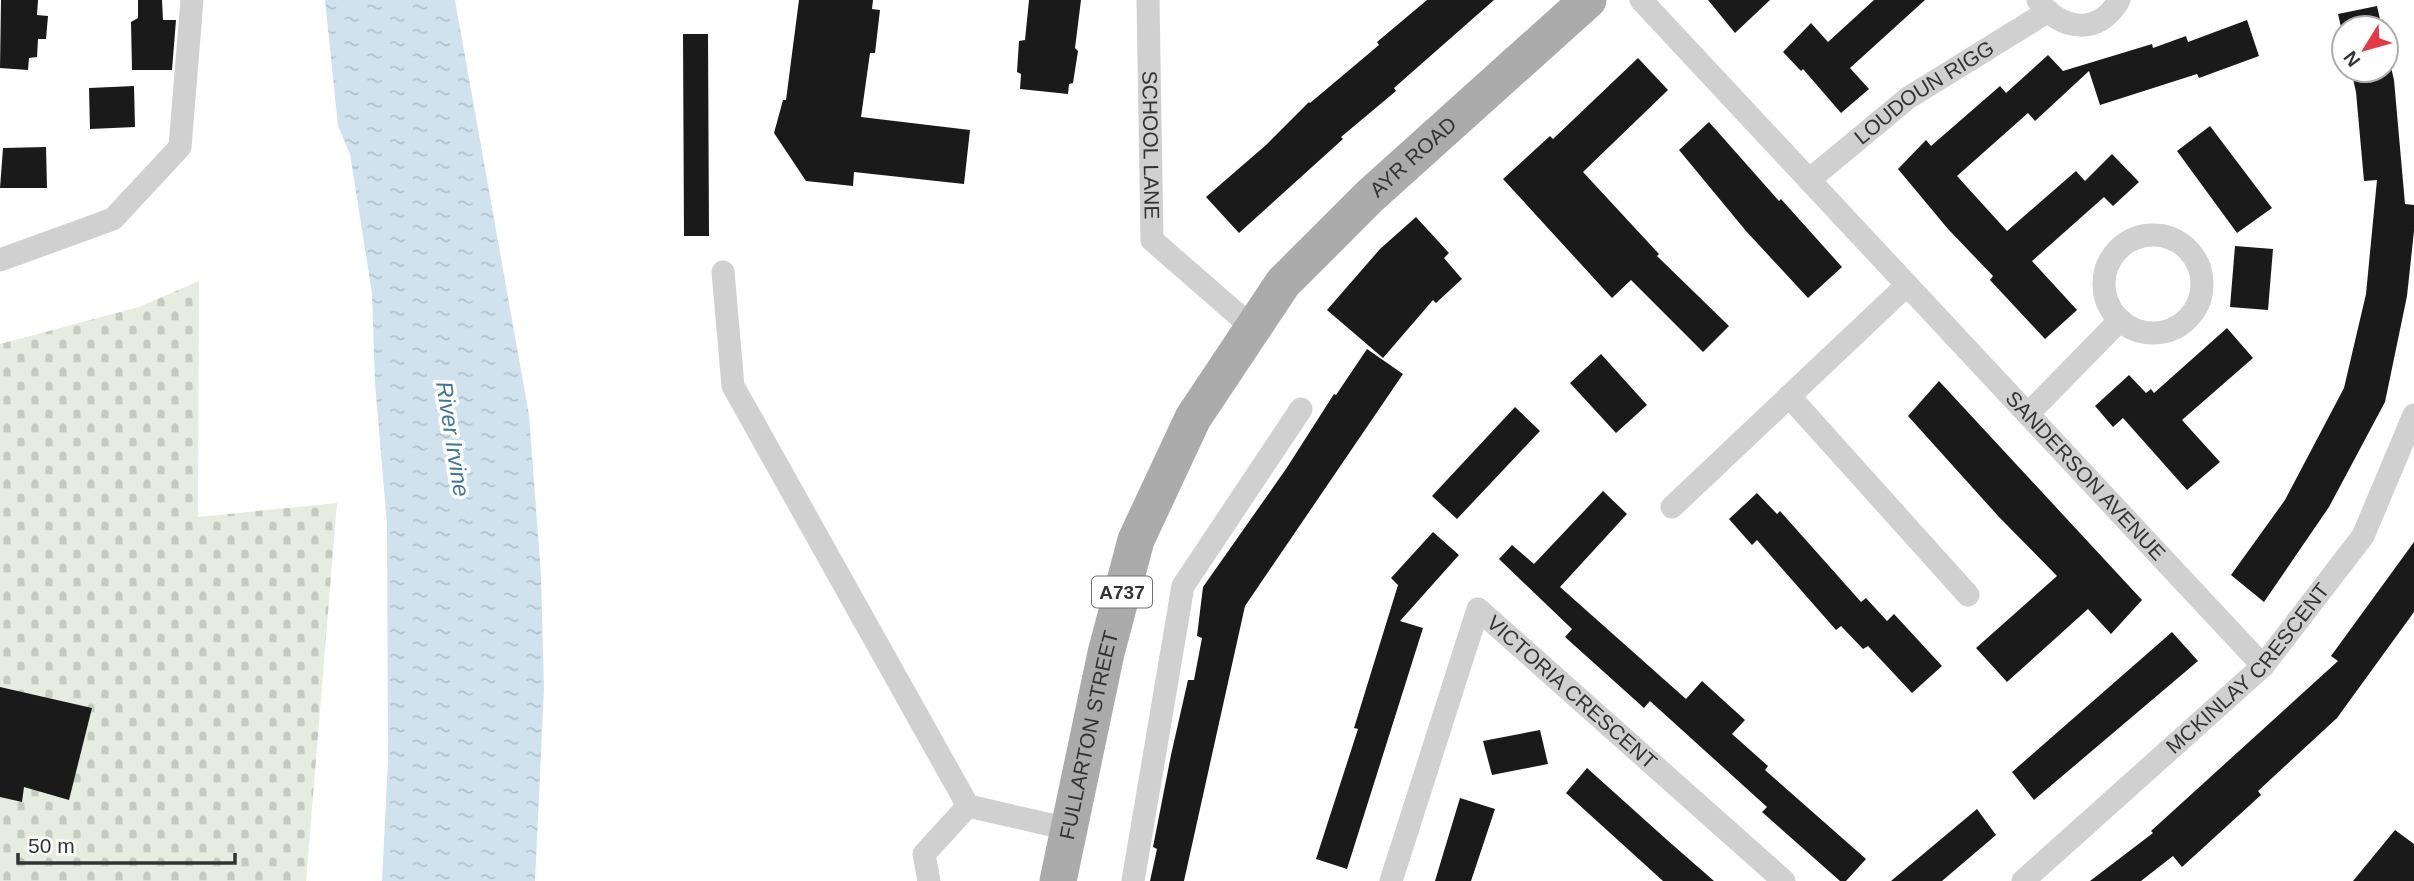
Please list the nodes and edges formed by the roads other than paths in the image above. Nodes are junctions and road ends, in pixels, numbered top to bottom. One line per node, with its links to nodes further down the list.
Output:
1 (192, 0): 8 (street)
2 (1148, 0): 12 (street, SCHOOL LANE)
3 (1588, 0): 12 (main road, AYR ROAD / A737)
4 (2119, 0): 6 (street)
5 (1655, 5): 7 (street, SANDERSON AVENUE)
6 (2043, 6): 7 (street, LOUDOUN RIGG)
7 (1809, 180): 10 (street, SANDERSON AVENUE)
8 (0, 260)
9 (723, 272): 20 (street)
10 (1907, 285): 13 (street); 15 (street, SANDERSON AVENUE)
11 (2120, 320): 11 (street); 15 (street)
12 (1253, 328): 21 (main road, FULLARTON STREET / A737)
13 (1789, 396): 17 (street); 18 (street)
14 (1301, 409): 24 (street)
15 (2028, 414): 19 (street, SANDERSON AVENUE)
16 (2414, 415): 19 (street, MCKINLAY CRESCENT)
17 (1672, 507)
18 (1968, 595)
19 (2263, 666): 27 (street, MCKINLAY CRESCENT)
20 (968, 806): 21 (street); 22 (street)
21 (1069, 828): 23 (main road, FULLARTON STREET / A737)
22 (929, 881)
23 (1058, 881)
24 (1133, 881)
25 (1391, 881): 26 (street, VICTORIA CRESCENT)
26 (1784, 881)
27 (2023, 881)

